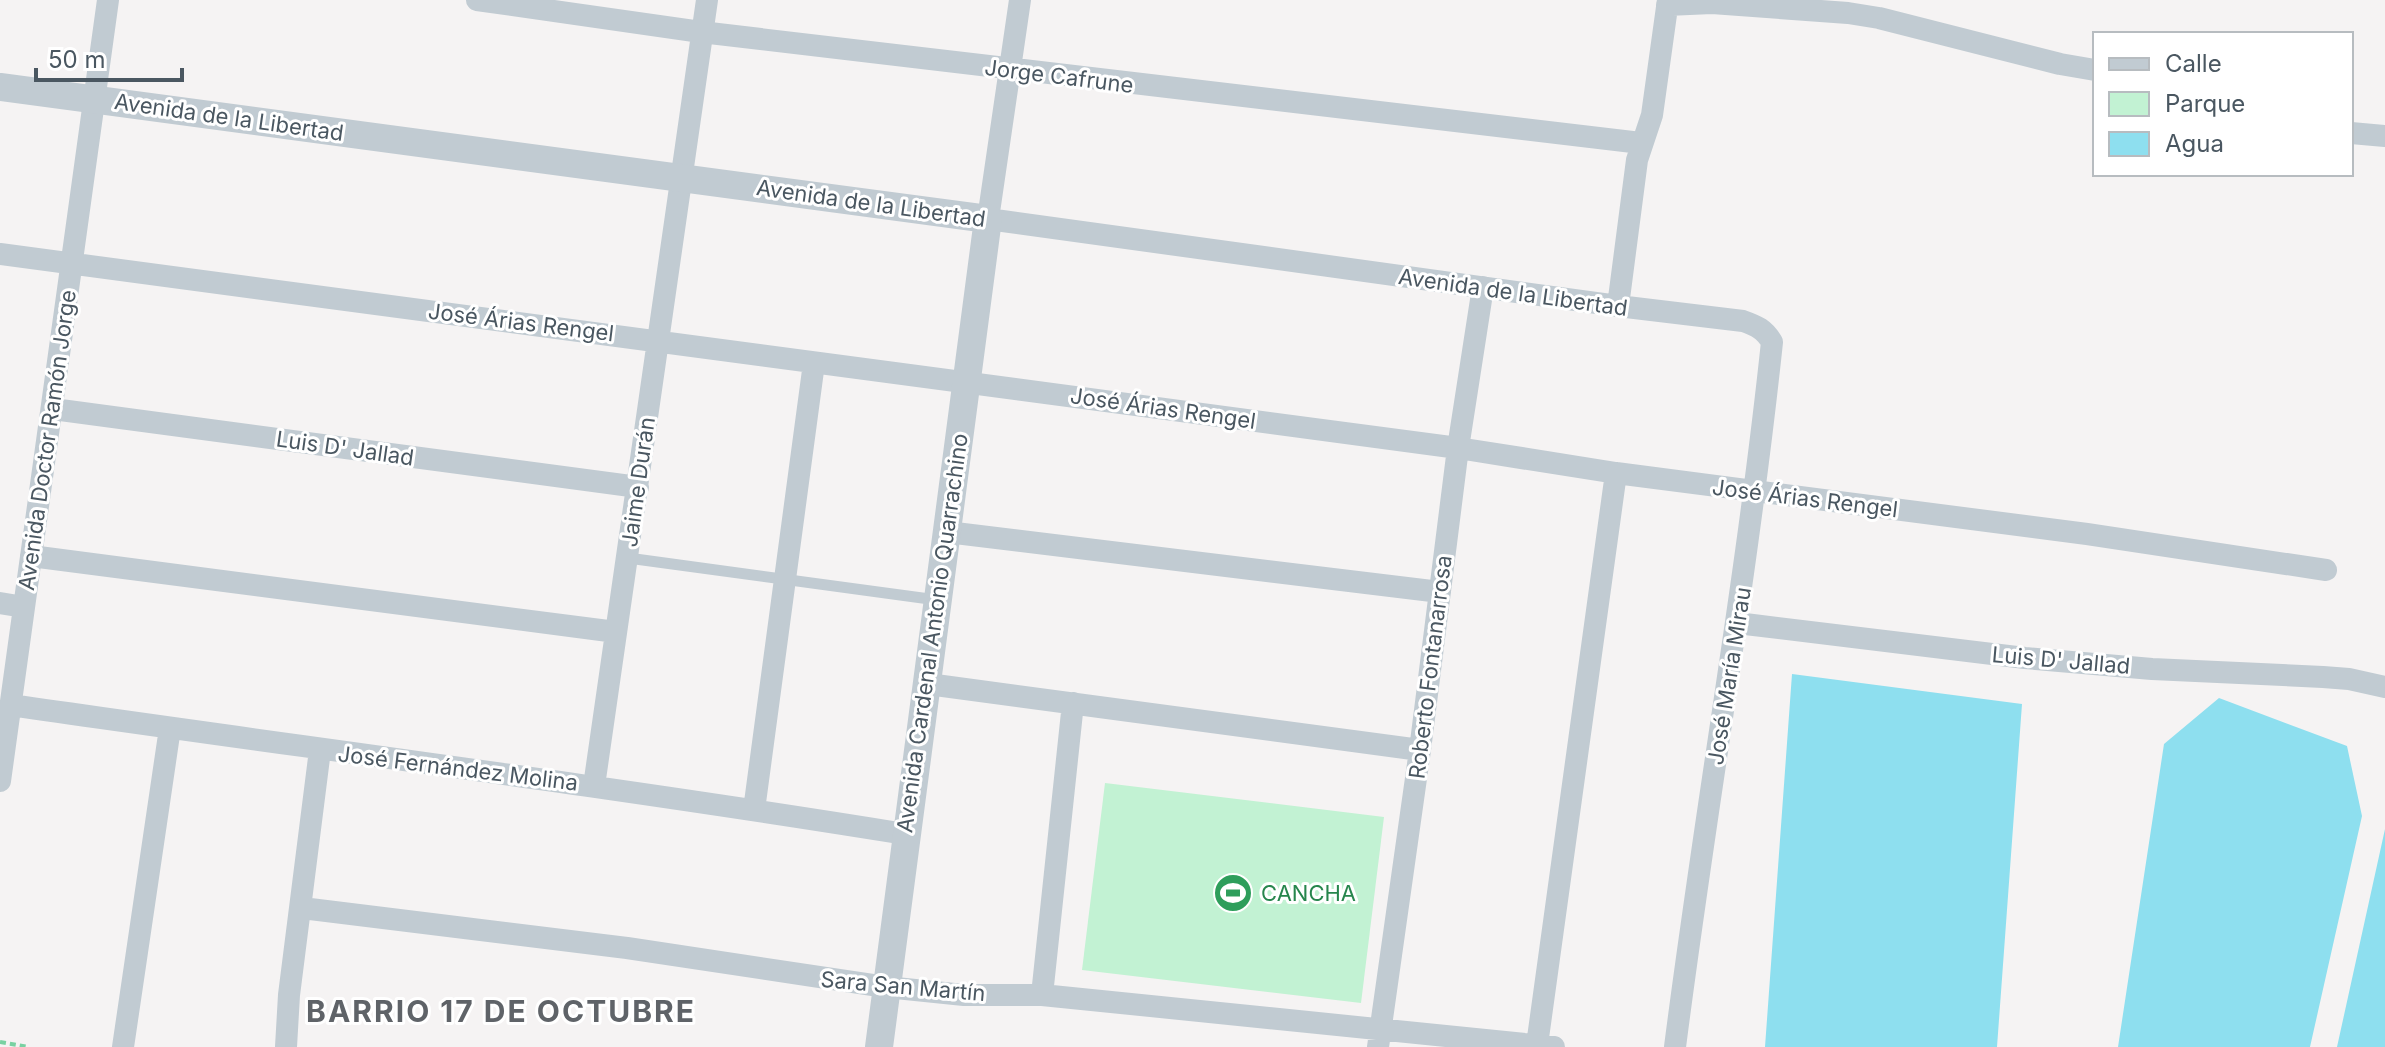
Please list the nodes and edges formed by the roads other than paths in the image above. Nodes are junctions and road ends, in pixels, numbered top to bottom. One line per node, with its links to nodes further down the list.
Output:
1 (108, 0): 10 (street, Avenida Doctor Ramón Jorge)
2 (477, 0): 6 (street, Jorge Cafrune)
3 (707, 0): 6 (street, Jaime Durán)
4 (1020, 0): 7 (street)
5 (1667, 2): 8 (street); 13 (street)
6 (701, 32): 7 (street, Jorge Cafrune); 14 (street, Jaime Durán)
7 (1009, 70): 13 (street, Jorge Cafrune); 15 (street)
8 (2093, 70)
9 (0, 87): 10 (street, Avenida de la Libertad)
10 (94, 99): 14 (street, Avenida de la Libertad); 17 (street, Avenida Doctor Ramón Jorge)
11 (2353, 133): 12 (street)
12 (2385, 136)
13 (1641, 143): 19 (street)
14 (681, 177): 15 (street, Avenida de la Libertad); 21 (street, Jaime Durán)
15 (988, 219): 18 (street, Avenida de la Libertad); 23 (street, Avenida Cardenal Antonio Quarrachino)
16 (0, 254): 17 (street, José Árias Rengel)
17 (72, 263): 21 (street, José Árias Rengel); 24 (street, Avenida Doctor Ramón Jorge)
18 (1483, 287): 19 (street, Avenida de la Libertad); 25 (street, Roberto Fontanarrosa)
19 (1618, 306): 20 (street, Avenida de la Libertad)
20 (1743, 321): 28 (street, José María Mirau)
21 (657, 339): 22 (street, José Árias Rengel); 27 (street, Jaime Durán)
22 (814, 363): 23 (street, José Árias Rengel); 33 (street)
23 (965, 382): 25 (street, José Árias Rengel); 29 (street, Avenida Cardenal Antonio Quarrachino)
24 (53, 409): 27 (street, Luis D' Jallad); 30 (street, Avenida Doctor Ramón Jorge)
25 (1458, 448): 26 (street, José Árias Rengel); 34 (street, Roberto Fontanarrosa)
26 (1616, 473): 28 (street, José Árias Rengel); 55 (street)
27 (638, 487): 31 (street, Jaime Durán)
28 (1756, 492): 32 (street, José Árias Rengel); 38 (street, José María Mirau)
29 (947, 532): 34 (street); 35 (street, Avenida Cardenal Antonio Quarrachino)
30 (31, 556): 37 (street, Avenida Doctor Ramón Jorge); 39 (street)
31 (628, 558): 33 (lane); 39 (street, Jaime Durán)
32 (2326, 570)
33 (787, 579): 35 (lane); 49 (street)
34 (1440, 592): 46 (street, Roberto Fontanarrosa)
35 (939, 600): 40 (street, Avenida Cardenal Antonio Quarrachino)
36 (0, 603): 37 (street)
37 (24, 607): 43 (street, Avenida Doctor Ramón Jorge)
38 (1737, 623): 41 (street, Luis D' Jallad); 59 (street, José María Mirau)
39 (616, 632): 48 (street, Jaime Durán)
40 (928, 684): 42 (street); 50 (street, Avenida Cardenal Antonio Quarrachino)
41 (2385, 687)
42 (1073, 703): 46 (street); 53 (street)
43 (10, 705): 44 (street, José Fernández Molina); 47 (street, Avenida Doctor Ramón Jorge)
44 (170, 728): 45 (street, José Fernández Molina); 56 (street)
45 (320, 750): 48 (street, José Fernández Molina); 51 (street)
46 (1420, 750): 54 (street, Roberto Fontanarrosa)
47 (0, 781)
48 (594, 786): 49 (street, José Fernández Molina)
49 (754, 810): 50 (street, José Fernández Molina)
50 (905, 834): 52 (street, Avenida Cardenal Antonio Quarrachino)
51 (302, 908): 52 (street, Sara San Martín); 57 (street)
52 (886, 987): 53 (street, Sara San Martín); 58 (street, Avenida Cardenal Antonio Quarrachino)
53 (1042, 995): 54 (street, Sara San Martín)
54 (1380, 1038): 55 (street, Sara San Martín)
55 (1545, 1046)
56 (123, 1047)
57 (286, 1047)
58 (879, 1047)
59 (1675, 1047)

